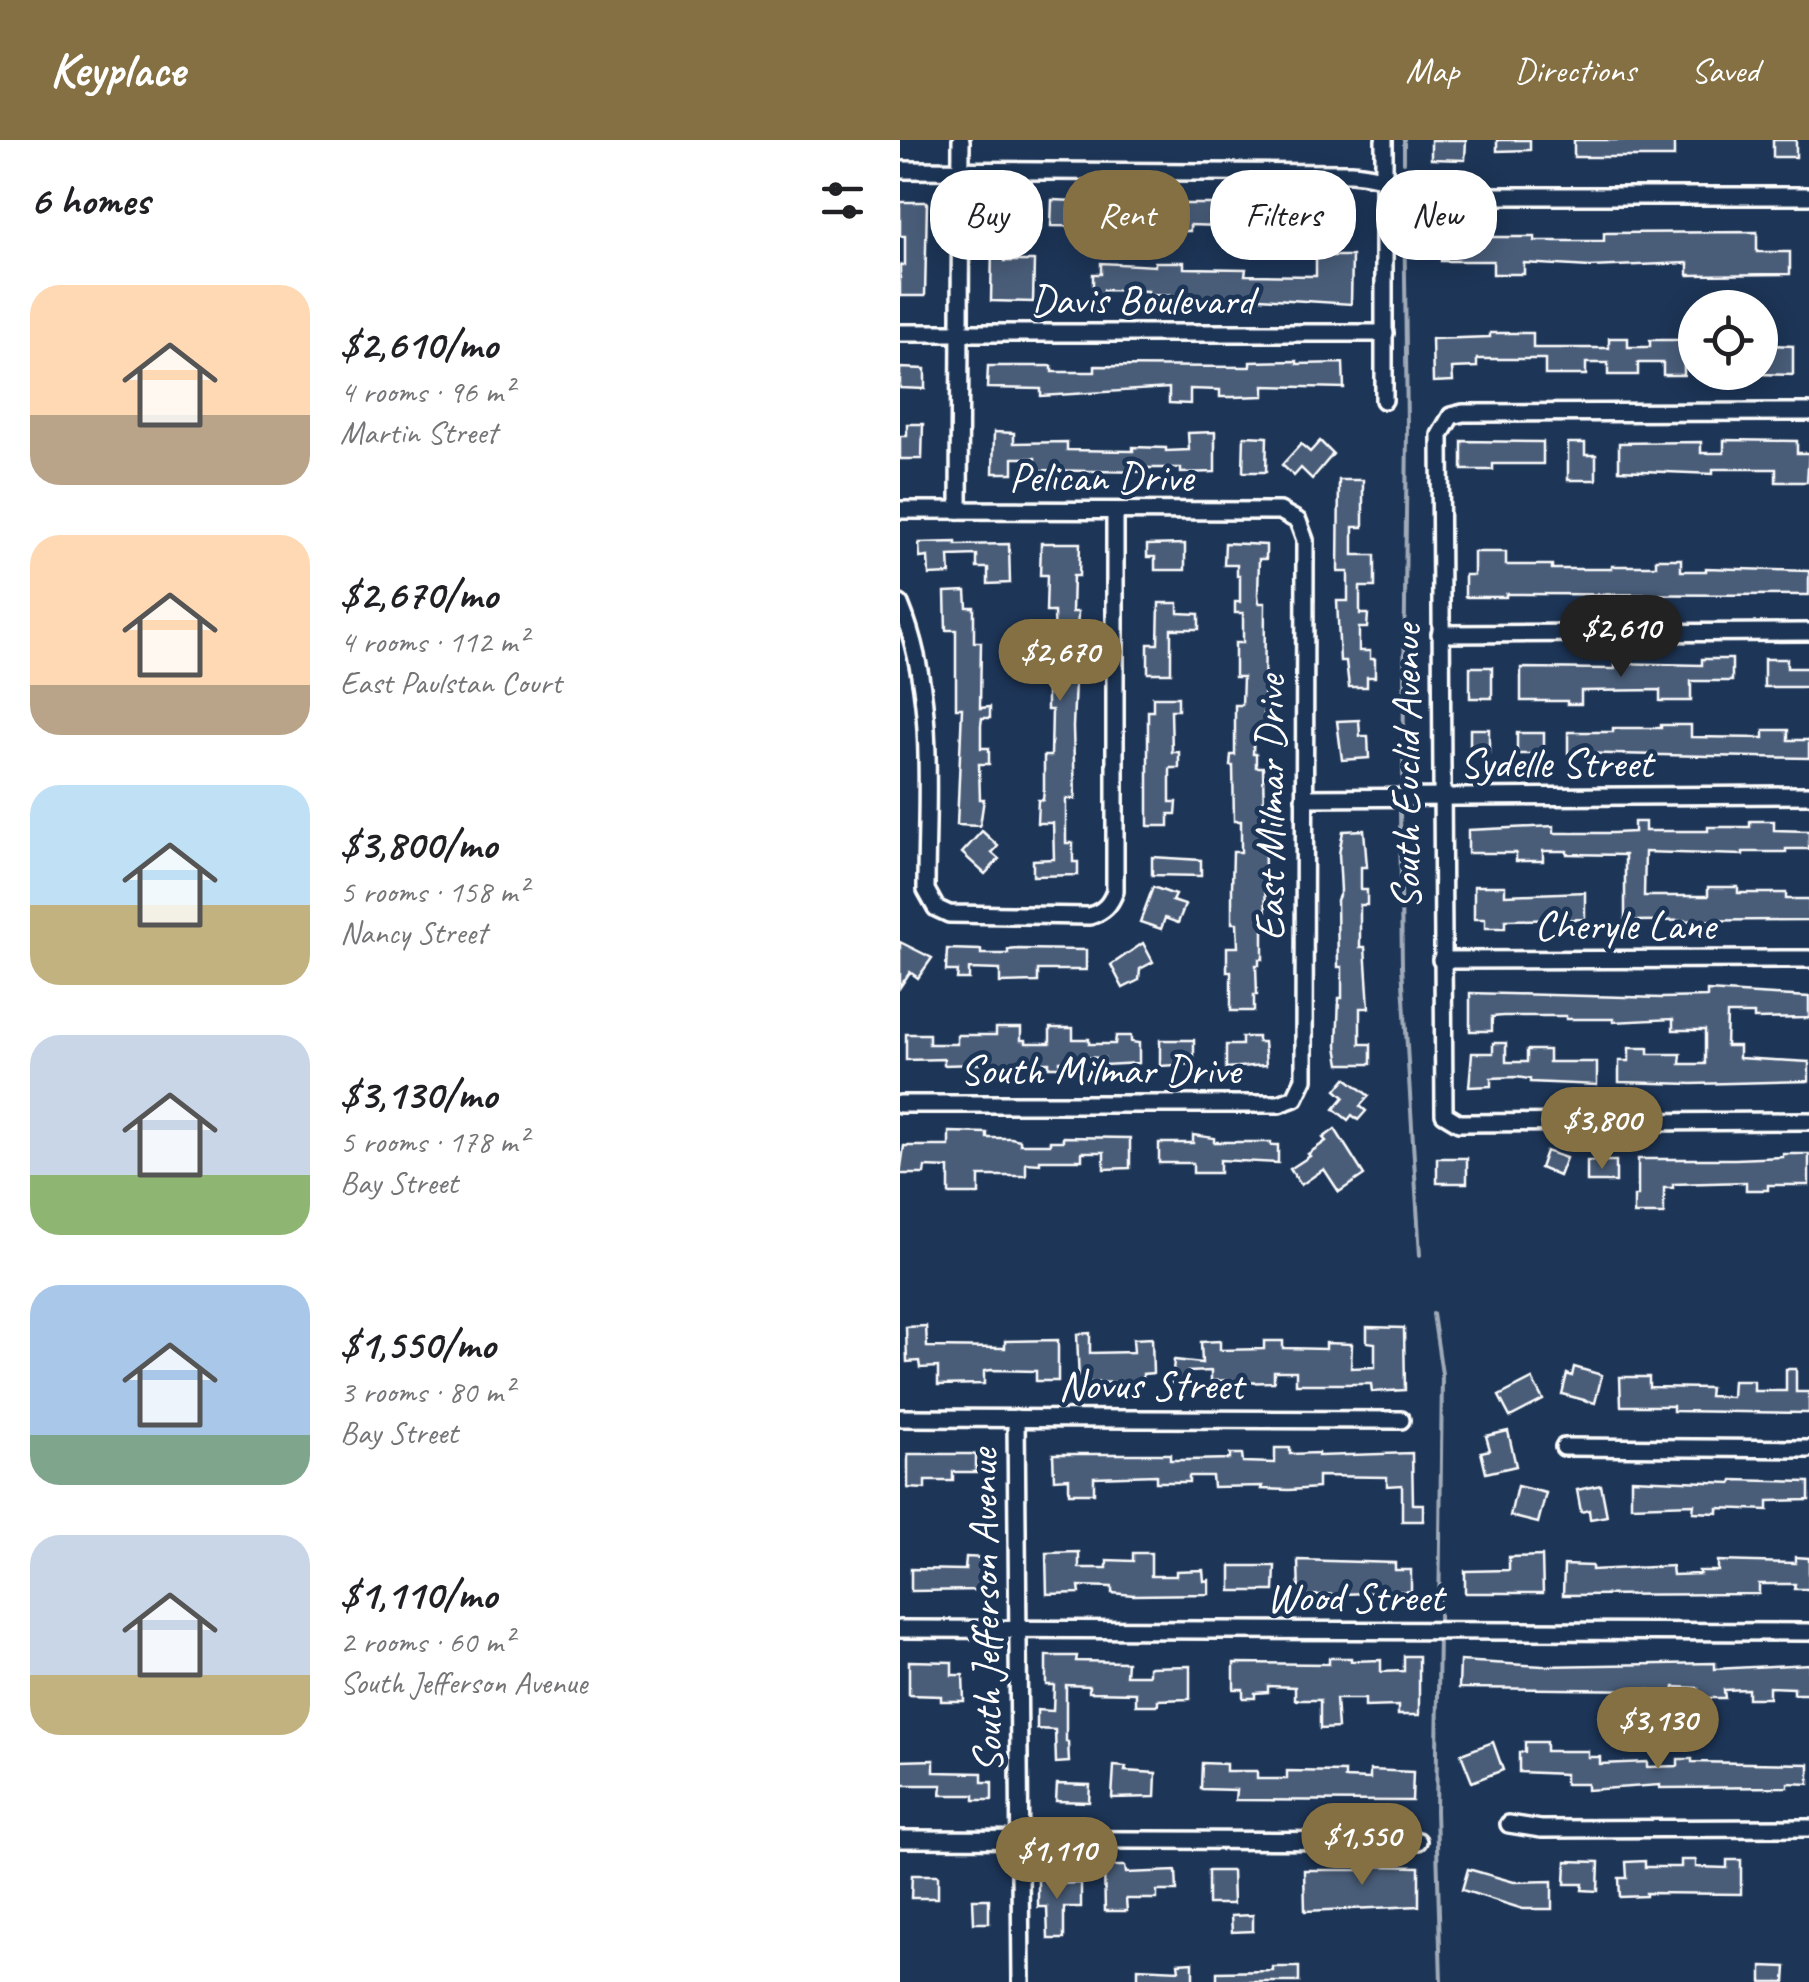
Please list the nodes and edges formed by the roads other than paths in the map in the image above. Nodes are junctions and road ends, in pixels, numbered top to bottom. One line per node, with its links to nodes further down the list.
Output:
1 (961, 140): 5 (street)
2 (1384, 140): 6 (street)
3 (900, 170): 4 (street)
4 (930, 170)
5 (962, 170)
6 (1384, 170)
7 (1043, 171): 8 (street)
8 (1376, 177)
9 (1497, 196): 10 (street)
10 (1809, 196)
11 (961, 260): 15 (street)
12 (1385, 260): 13 (street)
13 (1385, 332): 15 (street, Davis Boulevard); 16 (street)
14 (900, 333): 15 (street, Davis Boulevard)
15 (960, 334): 19 (street)
16 (1384, 400)
17 (1809, 412): 24 (street, South Euclid Avenue)
18 (900, 510): 19 (street, Pelican Drive)
19 (960, 510): 20 (street, Pelican Drive)
20 (1115, 511): 21 (street, Pelican Drive); 22 (street)
21 (1298, 521): 26 (street, East Milmar Drive)
22 (900, 604)
23 (1809, 632): 24 (street)
24 (1440, 634): 27 (street, South Euclid Avenue)
25 (1809, 795): 27 (street, Sydelle Street)
26 (1304, 798): 27 (street, Sydelle Street); 30 (street, East Milmar Drive)
27 (1440, 798): 29 (street, South Euclid Avenue)
28 (1809, 958): 29 (street, Cheryle Lane)
29 (1441, 960): 32 (street, South Euclid Avenue)
30 (1298, 1094): 31 (street, South Milmar Drive)
31 (900, 1104)
32 (1809, 1121)
33 (900, 1418): 34 (street, Novus Street)
34 (1016, 1418): 35 (street, Novus Street); 39 (street, South Jefferson Avenue)
35 (1402, 1420)
36 (1564, 1447): 37 (street)
37 (1809, 1449)
38 (900, 1630): 39 (street, Wood Street)
39 (1019, 1630): 40 (street, Wood Street); 44 (street, South Jefferson Avenue)
40 (1809, 1632)
41 (1509, 1824): 42 (street)
42 (1809, 1828)
43 (900, 1838): 44 (street)
44 (1022, 1839): 45 (street); 46 (street, South Jefferson Avenue)
45 (1418, 1841)
46 (1022, 1982)

